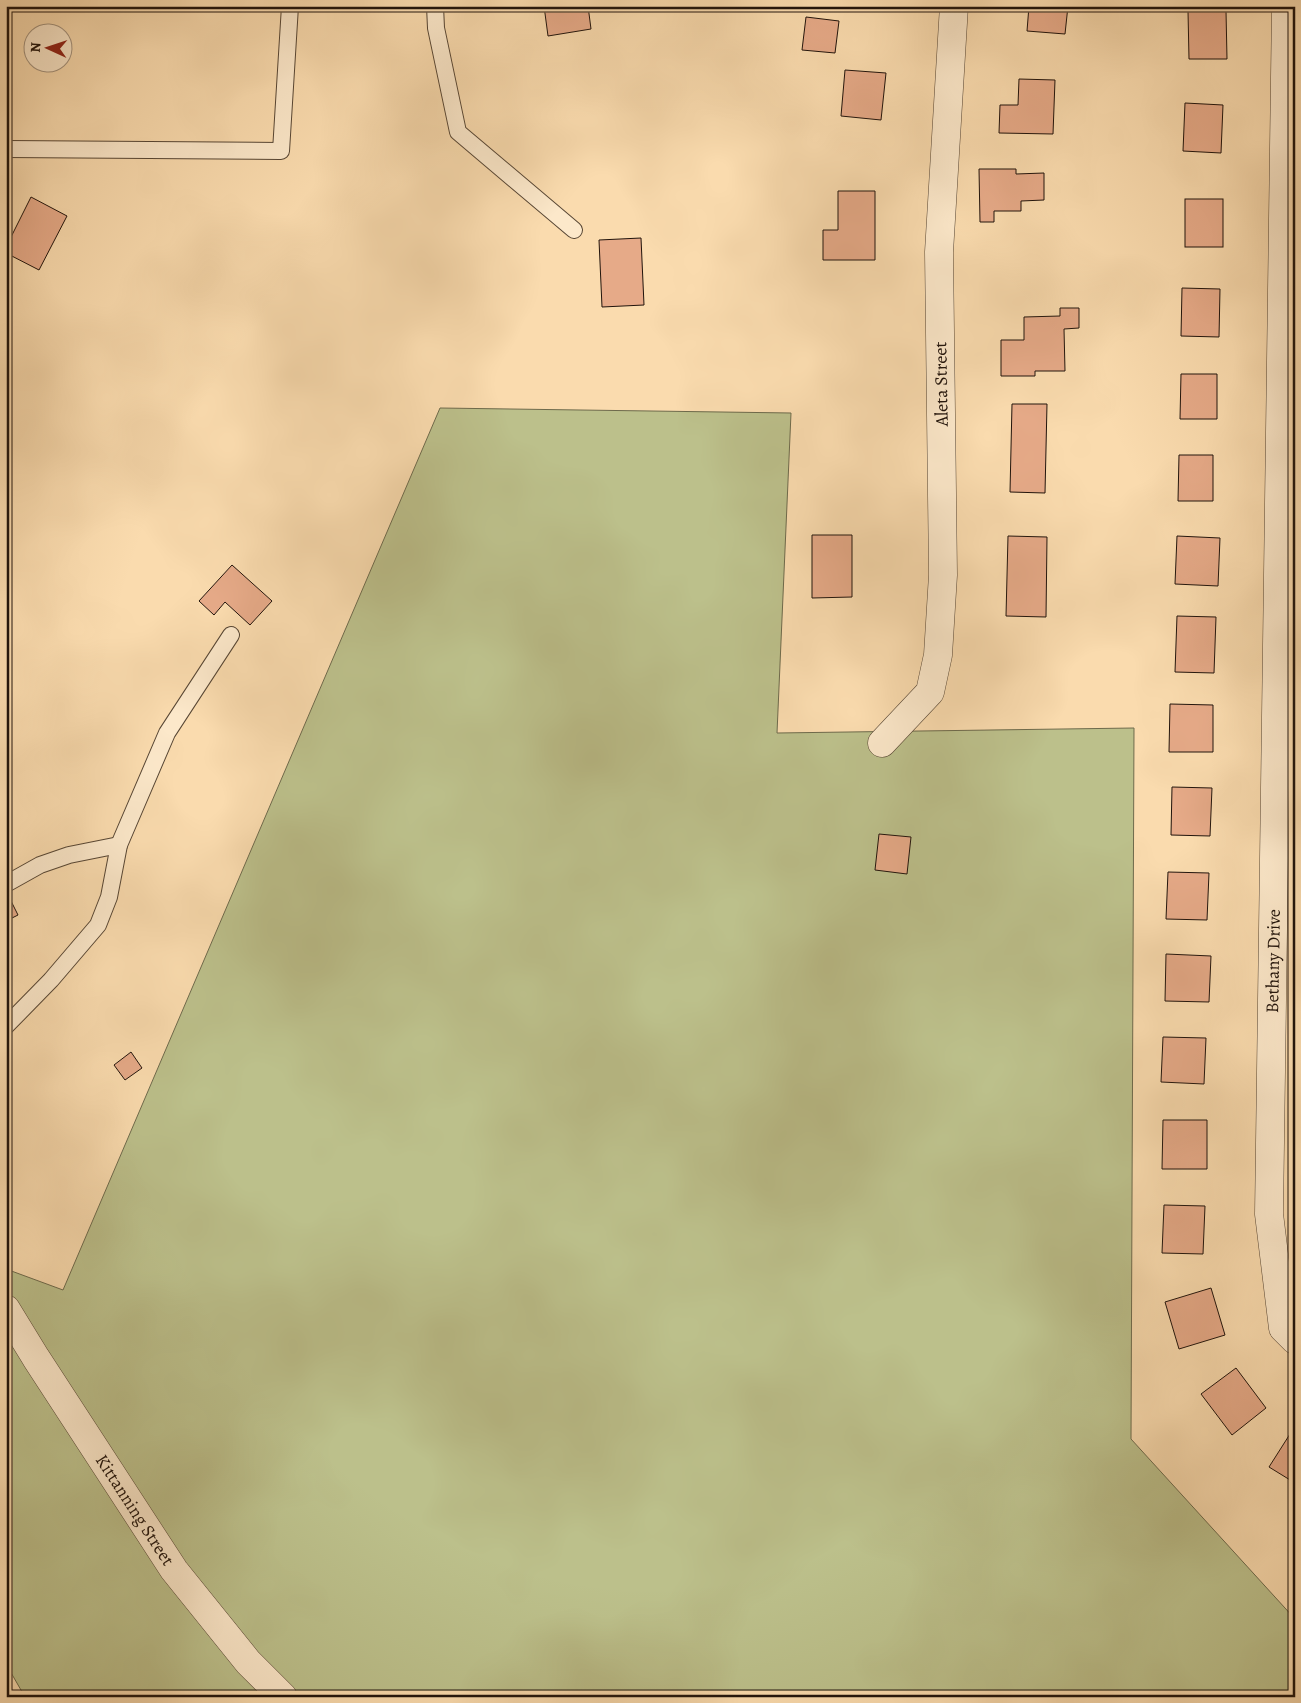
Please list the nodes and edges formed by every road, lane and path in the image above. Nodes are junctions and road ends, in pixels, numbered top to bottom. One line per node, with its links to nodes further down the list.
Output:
1 (290, 6): 5 (lane)
2 (435, 6): 6 (lane)
3 (954, 6): 8 (street, Aleta Street)
4 (1286, 6): 13 (street, Bethany Drive)
5 (6, 148)
6 (574, 230)
7 (231, 635): 9 (lane)
8 (882, 743)
9 (119, 845): 10 (lane); 11 (lane)
10 (6, 884)
11 (6, 1026)
12 (6, 1309): 14 (street, Kittanning Street)
13 (1295, 1340)
14 (283, 1697)

